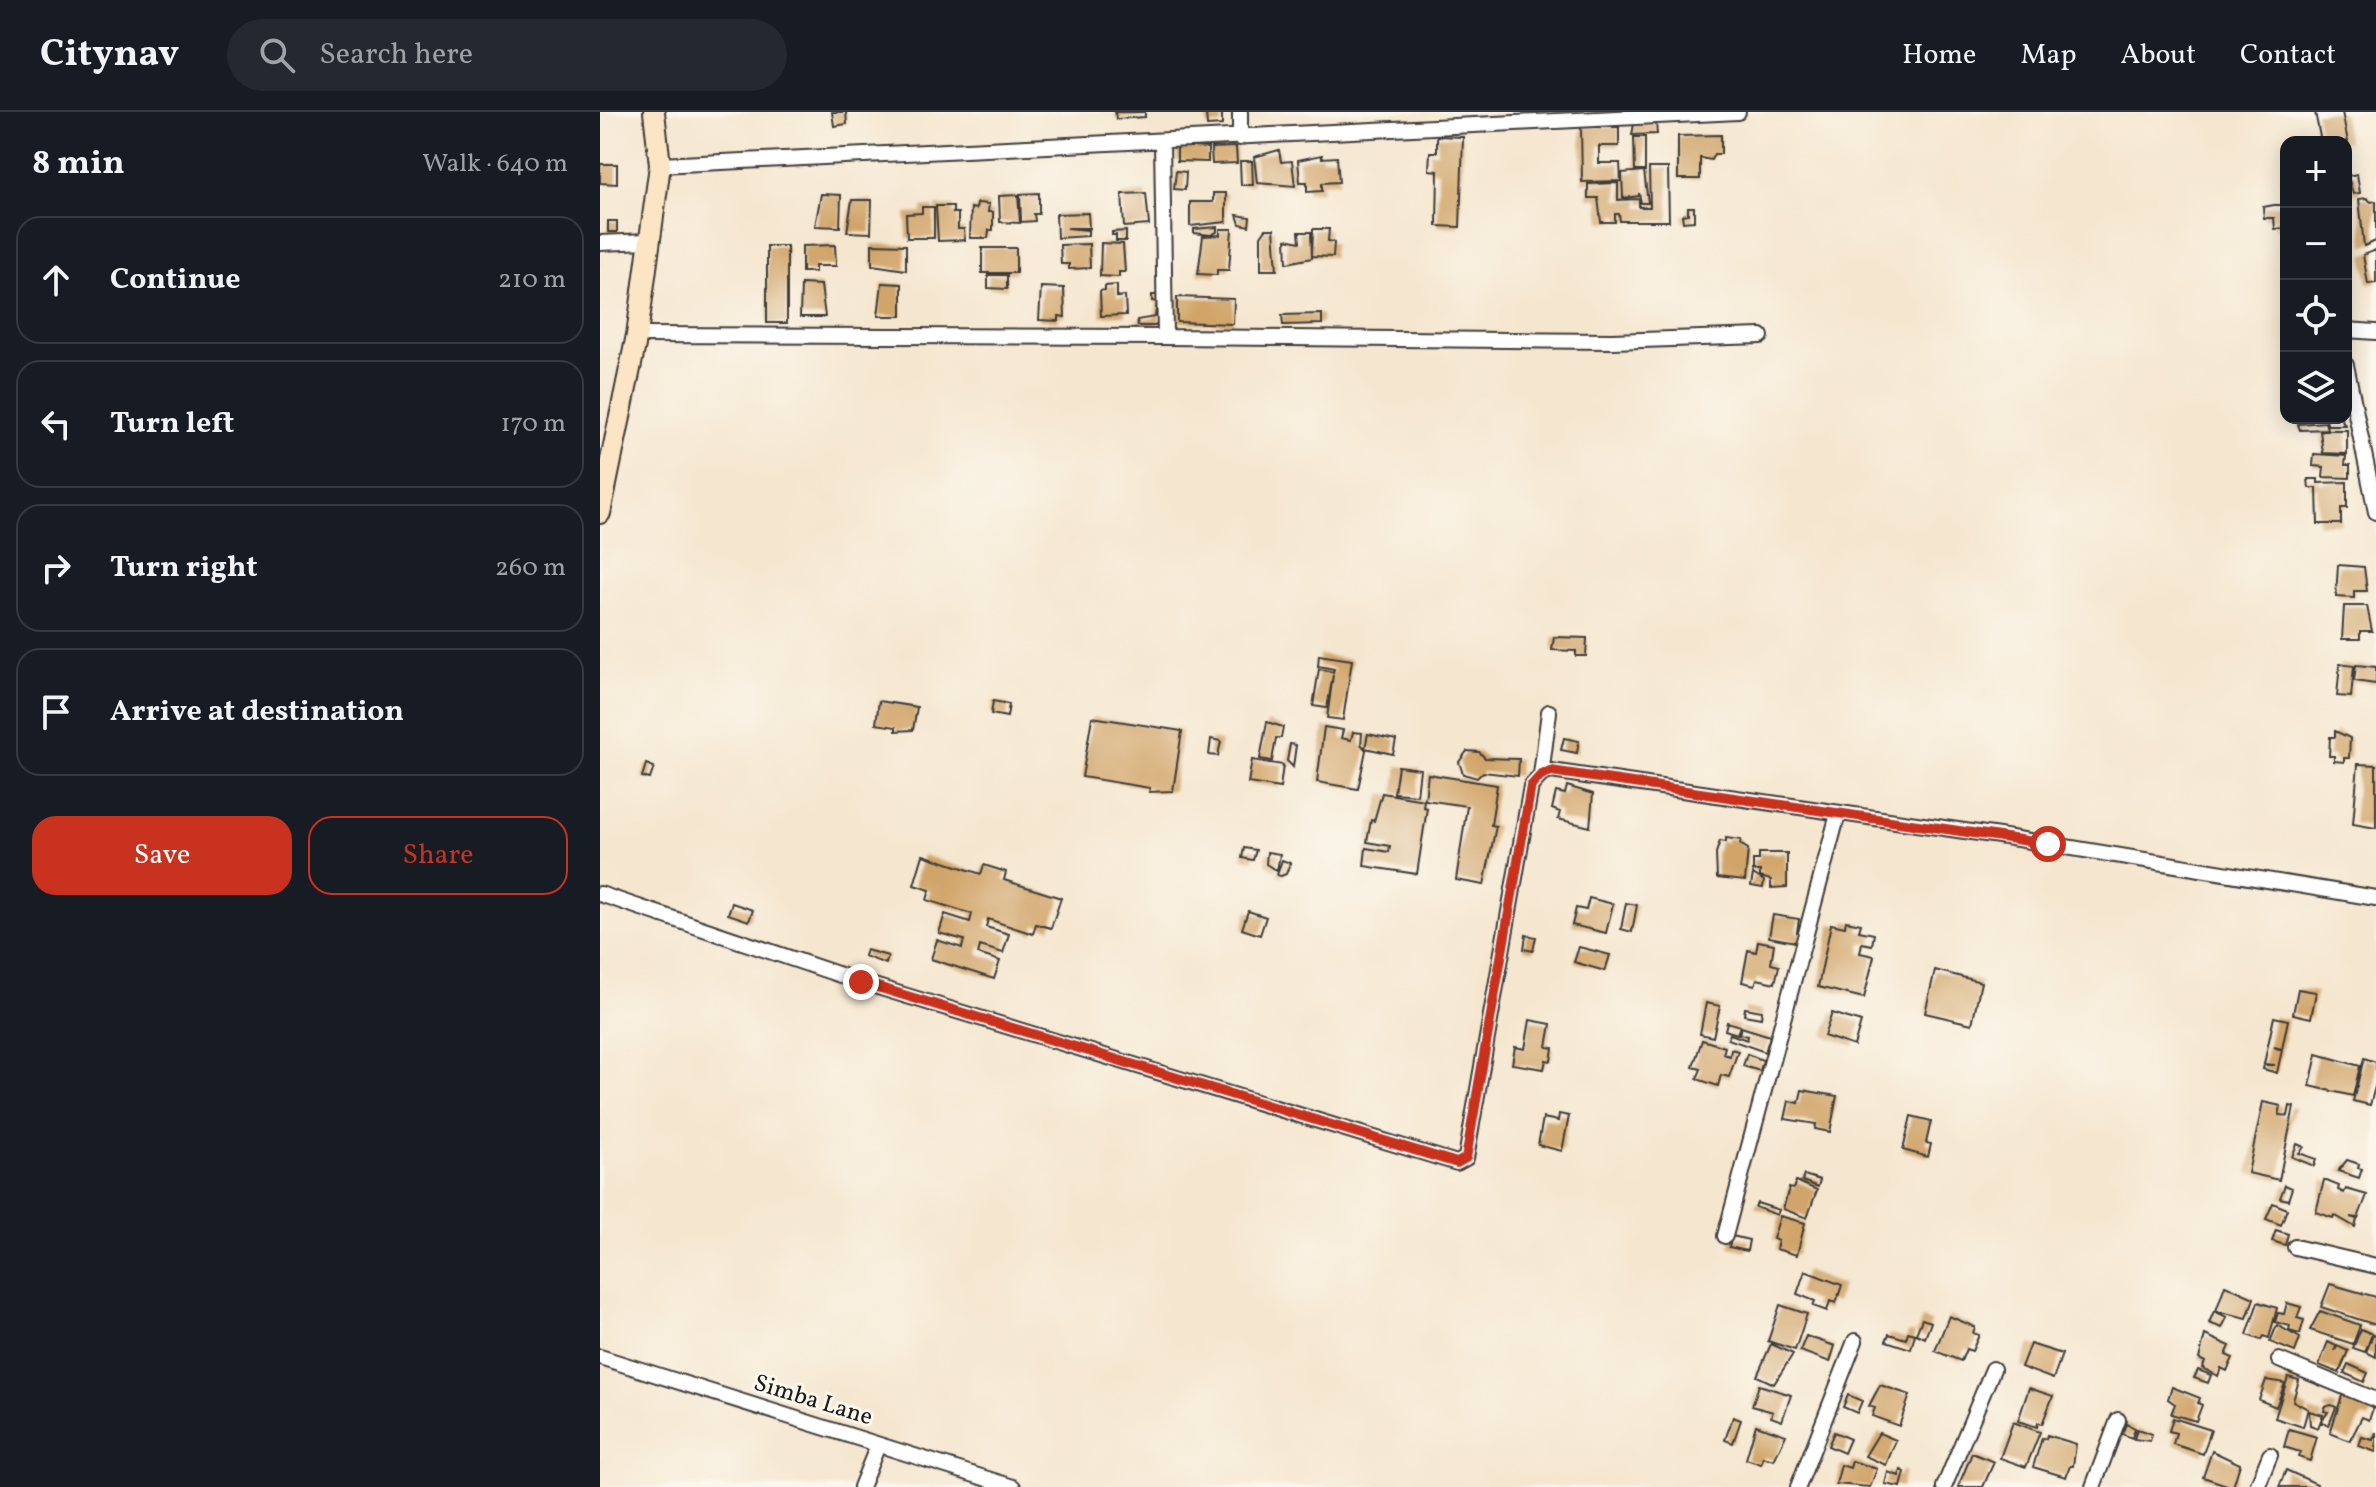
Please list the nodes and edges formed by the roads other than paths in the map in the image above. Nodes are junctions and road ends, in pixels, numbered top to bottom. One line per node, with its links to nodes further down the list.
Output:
1 (654, 112): 6 (street)
2 (1240, 112): 4 (street)
3 (1738, 112): 4 (street)
4 (1240, 138): 5 (street)
5 (1162, 141): 6 (street); 13 (street)
6 (660, 165): 7 (street)
7 (648, 241): 8 (street); 11 (street)
8 (600, 243)
9 (2352, 330): 10 (street)
10 (2376, 332)
11 (637, 335): 13 (street); 16 (street)
12 (1761, 336): 13 (street)
13 (1165, 337)
14 (2352, 394): 15 (street)
15 (2376, 512)
16 (600, 513)
17 (1549, 712): 18 (street)
18 (1541, 775): 19 (street); 20 (street)
19 (1838, 814): 21 (street); 22 (street)
20 (600, 894)
21 (2376, 898)
22 (1725, 1236)
23 (2295, 1247): 24 (street)
24 (2376, 1266)
25 (1855, 1341): 35 (street)
26 (600, 1357): 31 (street, Simba Lane)
27 (2279, 1360): 29 (street)
28 (1993, 1369): 36 (street)
29 (2376, 1400)
30 (2118, 1420): 37 (street)
31 (878, 1445): 33 (street); 34 (street, Simba Lane)
32 (2270, 1455): 38 (street)
33 (861, 1487)
34 (1013, 1487)
35 (1798, 1487)
36 (1944, 1487)
37 (2093, 1487)
38 (2257, 1487)

